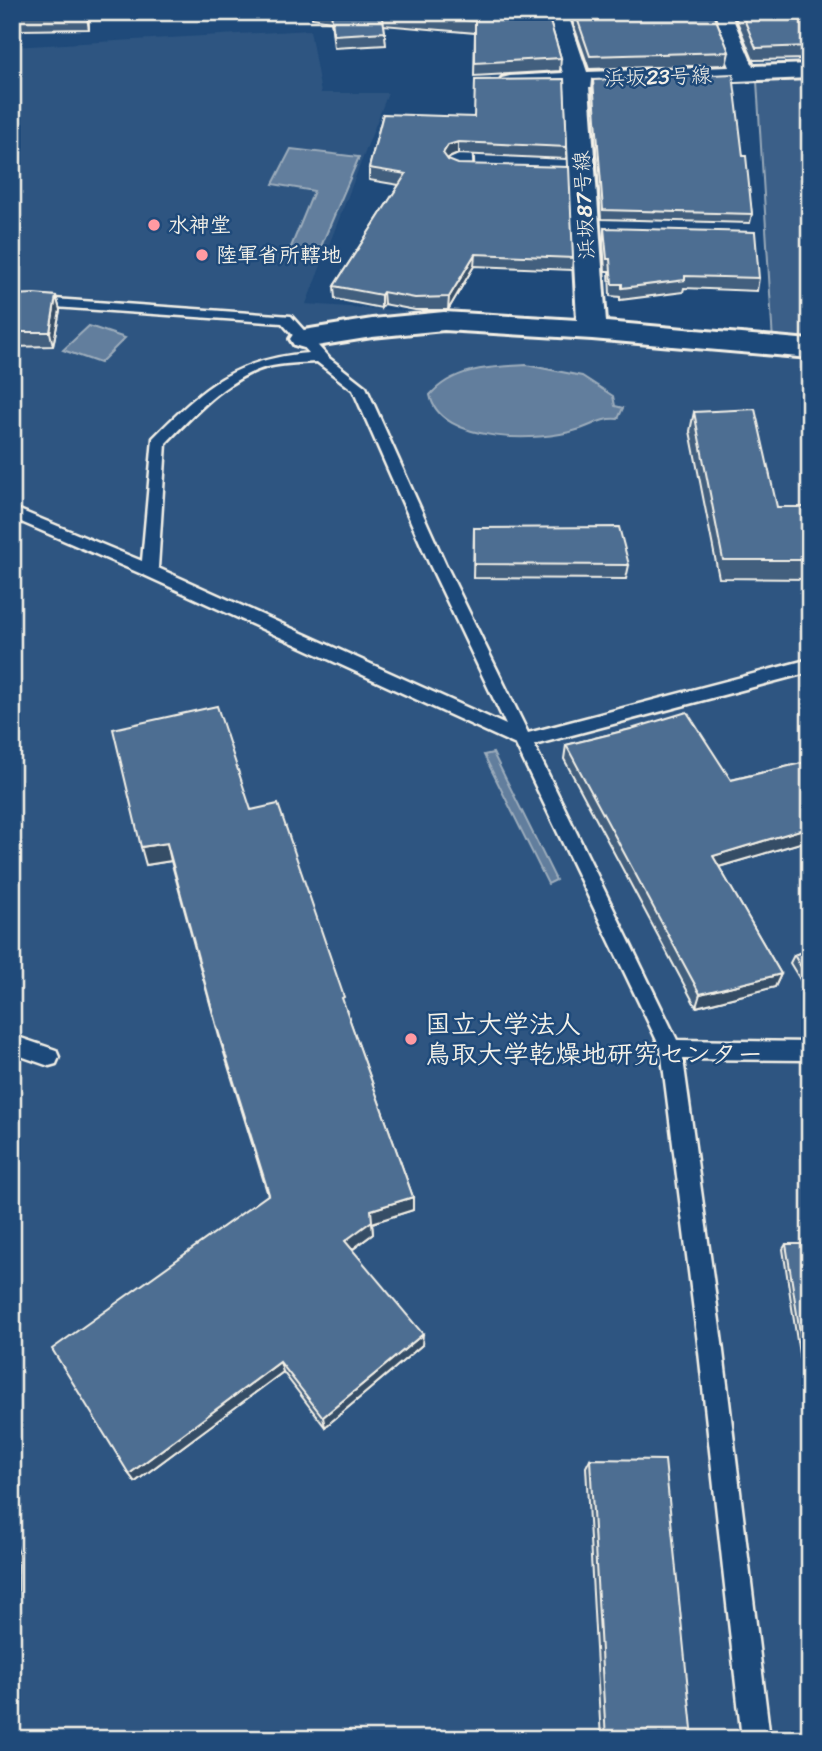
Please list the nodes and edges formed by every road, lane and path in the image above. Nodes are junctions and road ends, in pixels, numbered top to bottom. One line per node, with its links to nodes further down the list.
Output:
1 (556, 12): 5 (street, 浜坂23号線)
2 (719, 12): 4 (street)
3 (810, 71): 4 (street, 浜坂23号線)
4 (745, 74): 5 (street, 浜坂23号線)
5 (577, 80): 6 (street); 10 (street, 浜坂87号線)
6 (482, 84)
7 (458, 165): 8 (street)
8 (486, 166)
9 (555, 169): 10 (street)
10 (582, 170): 11 (street, 浜坂87号線)
11 (586, 230): 12 (street); 14 (street, 浜坂87号線)
12 (614, 231)
13 (12, 300): 15 (lane)
14 (592, 330): 15 (street); 16 (street)
15 (312, 348): 18 (lane); 20 (lane)
16 (810, 349)
17 (12, 512): 18 (lane)
18 (150, 571): 20 (lane)
19 (810, 665): 20 (lane)
20 (524, 741): 22 (lane)
21 (12, 1044): 24 (lane)
22 (671, 1049): 23 (lane); 25 (lane)
23 (810, 1051)
24 (49, 1057)
25 (755, 1739)

